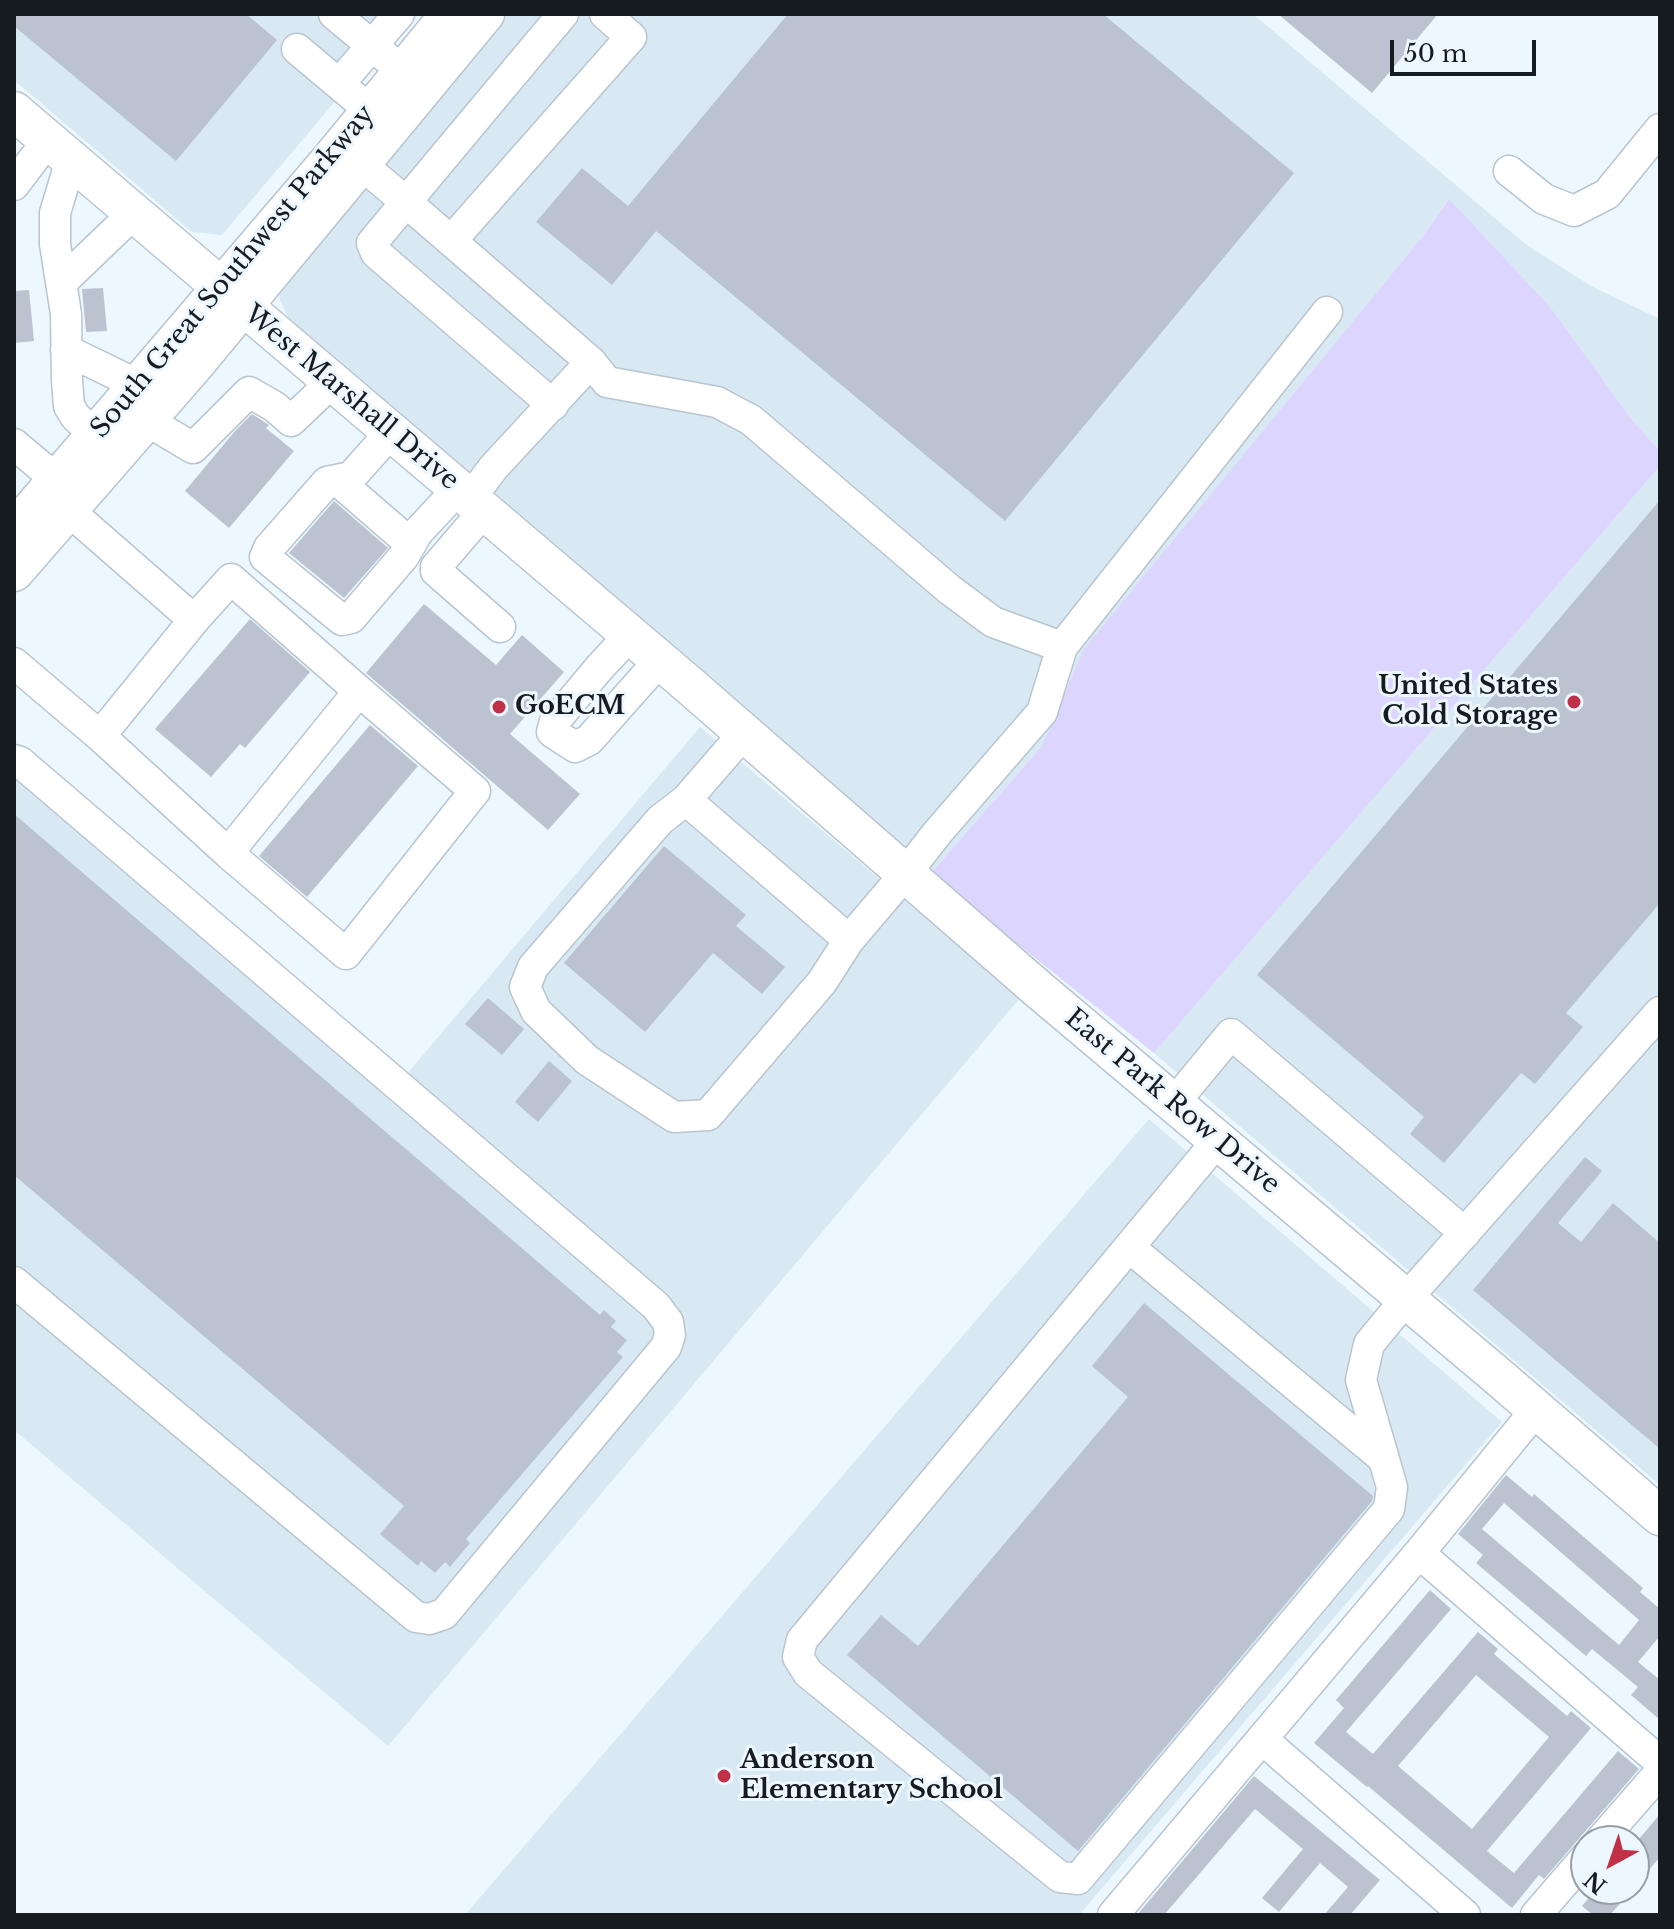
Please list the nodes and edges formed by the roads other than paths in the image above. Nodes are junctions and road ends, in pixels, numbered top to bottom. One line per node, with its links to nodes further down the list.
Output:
1 (334, 14): 7 (lane)
2 (399, 14): 7 (lane)
3 (450, 14): 9 (main road, South Great Southwest Parkway)
4 (485, 14): 15 (main road, South Great Southwest Parkway)
5 (563, 14): 18 (lane)
6 (605, 14): 20 (lane)
7 (372, 46): 9 (lane); 10 (lane)
8 (297, 49): 10 (lane)
9 (403, 71): 12 (main road, South Great Southwest Parkway)
10 (339, 84): 12 (lane)
11 (14, 111): 14 (main road, West Marshall Drive)
12 (371, 111): 22 (main road, South Great Southwest Parkway)
13 (1660, 129): 16 (lane)
14 (60, 150): 17 (lane); 19 (main road, West Marshall Drive); 21 (lane)
15 (361, 164): 18 (lane); 22 (main road, South Great Southwest Parkway)
16 (1509, 171)
17 (14, 185)
18 (406, 202): 20 (lane); 28 (lane)
19 (134, 213): 21 (lane); 22 (main road, West Marshall Drive)
20 (451, 241): 25 (lane)
21 (62, 282): 24 (lane)
22 (232, 297): 26 (main road, West Marshall Drive); 27 (main road, South Great Southwest Parkway)
23 (1327, 312): 41 (lane)
24 (66, 350): 27 (lane); 30 (lane)
25 (591, 362): 28 (lane); 41 (lane)
26 (332, 382): 27 (lane); 29 (main road, West Marshall Drive)
27 (142, 403): 30 (main road, South Great Southwest Parkway); 33 (main road, South Great Southwest Parkway)
28 (553, 405): 34 (lane)
29 (391, 432): 32 (lane); 34 (main road, West Marshall Drive)
30 (95, 435): 33 (main road, South Great Southwest Parkway)
31 (14, 444): 33 (lane)
32 (337, 480): 36 (lane); 36 (lane)
33 (62, 495): 35 (main road, South Great Southwest Parkway); 37 (main road, South Great Southwest Parkway); 38 (lane)
34 (471, 499): 36 (lane); 39 (lane); 40 (main road, West Marshall Drive)
35 (14, 530)
36 (411, 544)
37 (14, 572)
38 (194, 620): 44 (lane); 46 (lane)
39 (500, 627)
40 (630, 635): 43 (main road, West Marshall Drive); 43 (lane)
41 (1062, 647): 50 (lane)
42 (14, 663): 46 (lane)
43 (674, 672): 45 (main road, East Park Row Drive)
44 (359, 691): 49 (lane); 49 (lane)
45 (744, 733): 48 (lane); 50 (main road, East Park Row Drive)
46 (100, 736): 49 (lane)
47 (14, 760): 57 (lane)
48 (686, 800): 51 (lane); 51 (lane)
49 (228, 853)
50 (906, 873): 51 (lane); 53 (main road, East Park Row Drive)
51 (849, 940)
52 (1660, 1012): 55 (lane)
53 (1174, 1103): 54 (main road, East Park Row Drive); 55 (lane)
54 (1218, 1140): 56 (lane); 58 (main road, East Park Row Drive)
55 (1465, 1233): 58 (lane)
56 (1129, 1247): 60 (lane); 60 (lane)
57 (14, 1282)
58 (1406, 1299): 59 (main road, East Park Row Drive); 60 (lane)
59 (1536, 1410): 61 (main road, East Park Row Drive); 62 (lane)
60 (1383, 1458)
61 (1660, 1516)
62 (1419, 1553): 63 (lane); 64 (lane)
63 (1262, 1739): 68 (lane); 69 (lane)
64 (1660, 1762)
65 (1660, 1772): 66 (lane)
66 (1614, 1825)
67 (1570, 1876): 70 (lane)
68 (1113, 1915)
69 (1465, 1915)
70 (1536, 1915)

